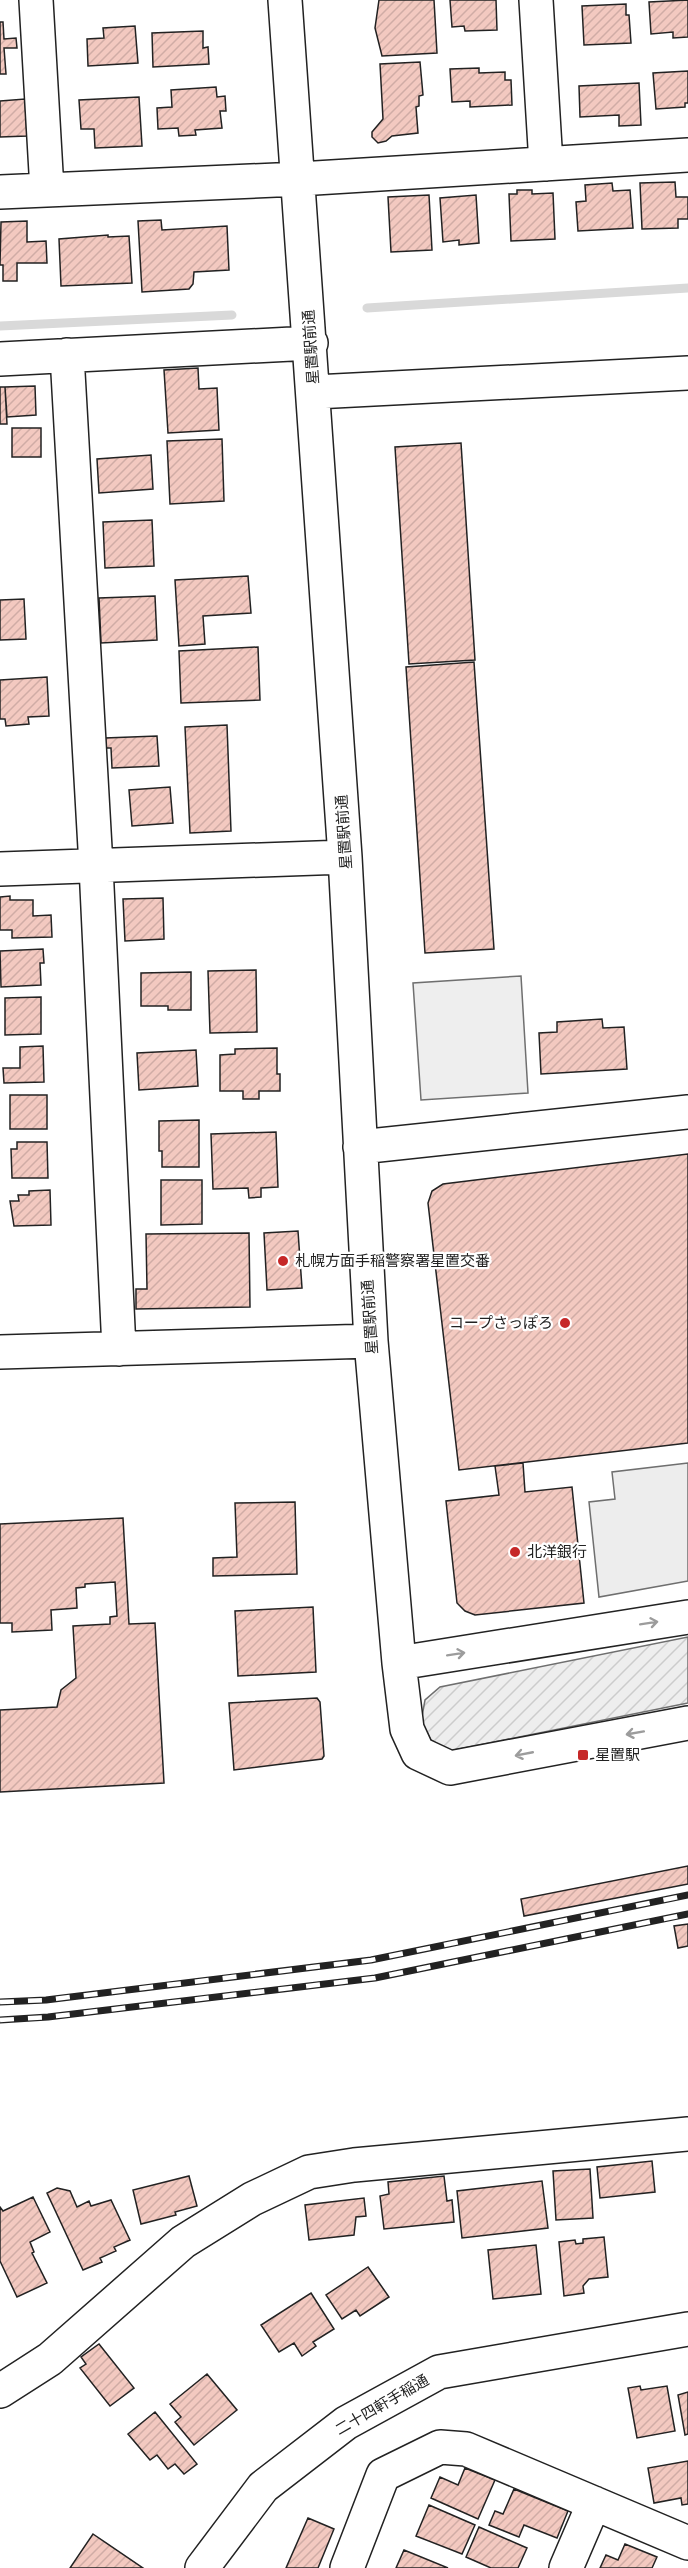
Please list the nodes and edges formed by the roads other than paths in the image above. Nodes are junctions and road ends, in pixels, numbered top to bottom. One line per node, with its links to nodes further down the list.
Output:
1 (36, 0): 7 (street)
2 (285, 0): 6 (street, 星置駅前通)
3 (536, 0): 5 (street)
4 (688, 155): 5 (street)
5 (546, 164): 6 (street)
6 (299, 179): 7 (street); 9 (street, 星置駅前通)
7 (46, 190): 8 (street)
8 (0, 192)
9 (311, 343): 10 (street); 13 (street, 星置駅前通)
10 (67, 355): 11 (street); 15 (street)
11 (0, 359)
12 (688, 373): 13 (street)
13 (315, 392): 14 (street, 星置駅前通)
14 (345, 857): 15 (street); 18 (street, 星置駅前通)
15 (96, 866): 16 (street); 20 (street)
16 (0, 869)
17 (688, 1112): 18 (street)
18 (360, 1147): 19 (street, 星置駅前通)
19 (371, 1341): 20 (street); 23 (street, 星置駅前通)
20 (119, 1349): 21 (street)
21 (0, 1352)
22 (688, 1617): 23 (street, one-way to 22)
23 (399, 1663): 24 (street, 星置駅前通, one-way to 23)
24 (688, 1723)
25 (688, 2134): 27 (street)
26 (688, 2329): 30 (street, 二十四軒手稲通)
27 (0, 2391)
28 (594, 2503): 29 (street); 31 (street); 32 (street)
29 (688, 2542)
30 (202, 2568)
31 (347, 2568)
32 (566, 2568)

